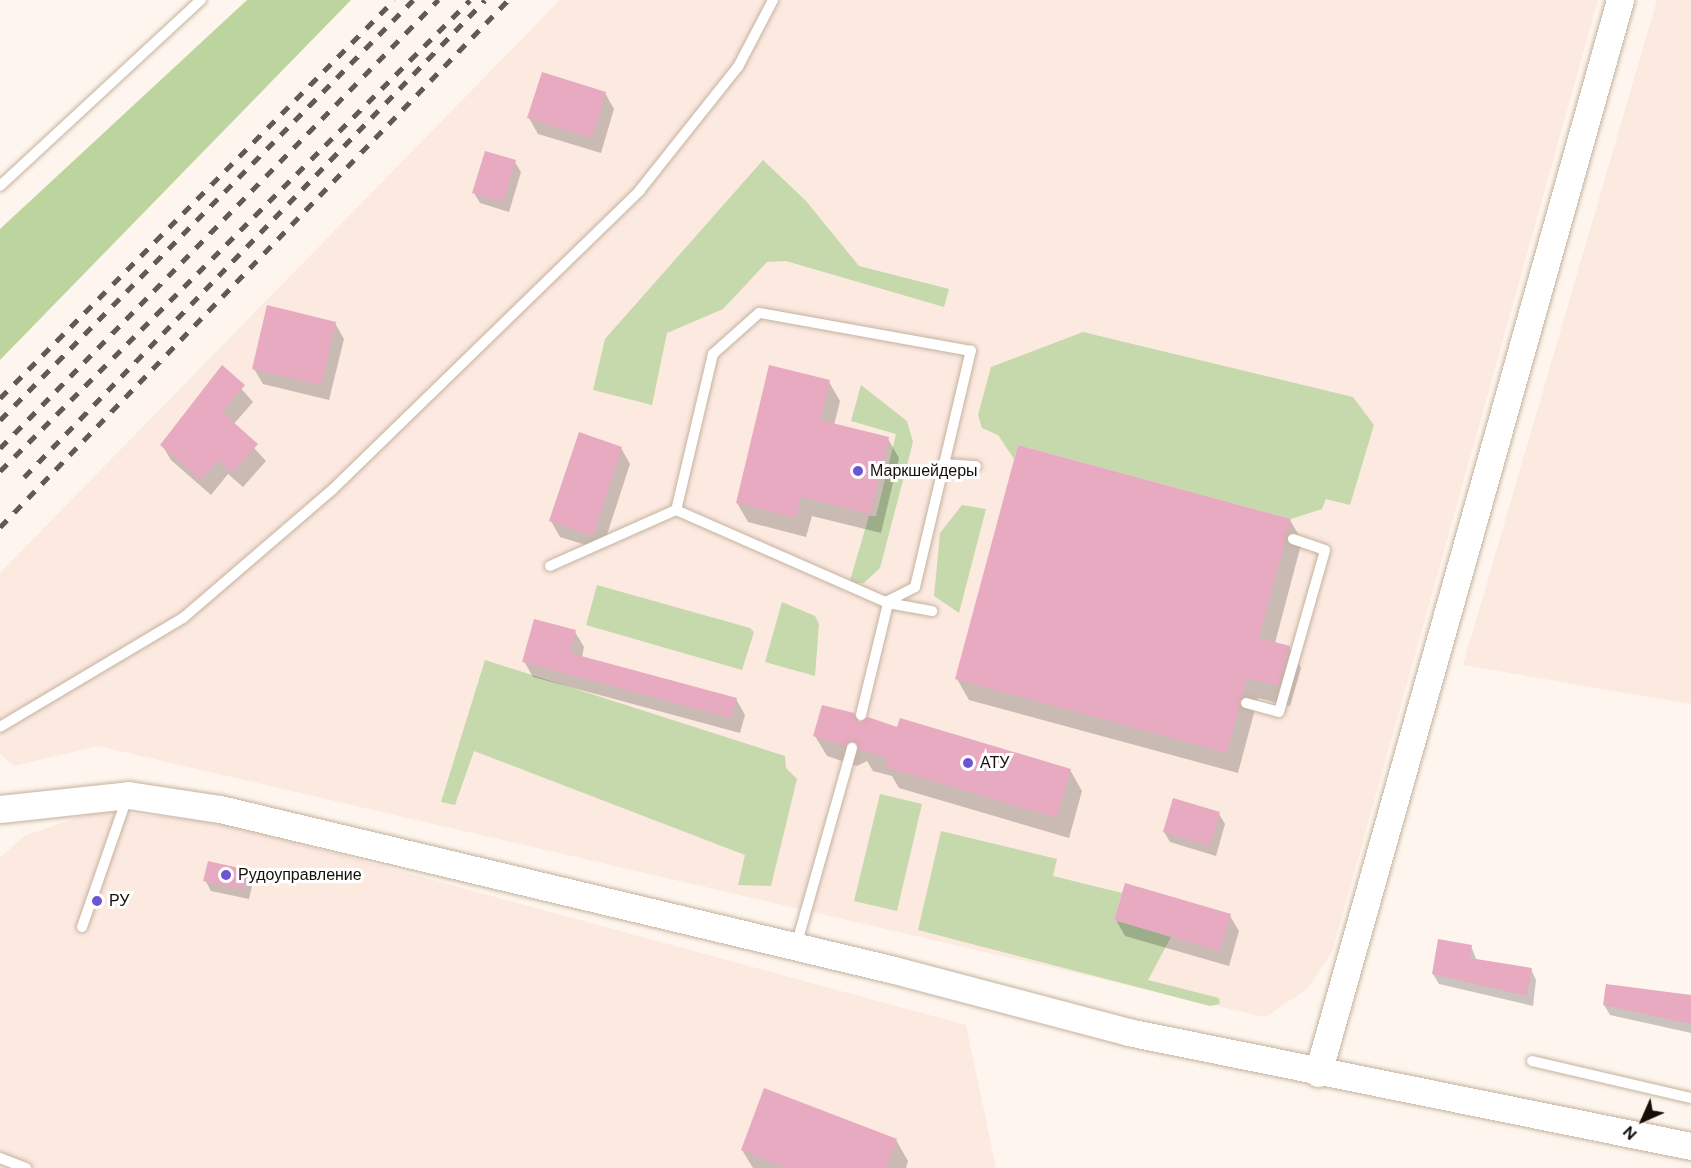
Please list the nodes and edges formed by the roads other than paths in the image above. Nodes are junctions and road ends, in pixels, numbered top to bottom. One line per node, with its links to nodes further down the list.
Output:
1 (201, 0): 4 (lane)
2 (773, 0): 14 (lane)
3 (1620, 0): 21 (street)
4 (0, 186)
5 (944, 464): 6 (lane); 7 (lane); 10 (lane)
6 (975, 466)
7 (676, 510): 9 (lane); 10 (lane)
8 (1293, 539): 12 (lane)
9 (550, 566)
10 (888, 603): 11 (lane); 13 (lane)
11 (932, 611)
12 (1246, 703)
13 (861, 715)
14 (0, 727)
15 (852, 748): 19 (lane)
16 (128, 795): 17 (street); 18 (lane); 19 (street)
17 (0, 809)
18 (82, 927)
19 (795, 949): 21 (street)
20 (1532, 1060): 22 (lane)
21 (1318, 1073): 23 (street)
22 (1691, 1098)
23 (1691, 1146)
24 (0, 1158): 25 (lane)
25 (26, 1168)

